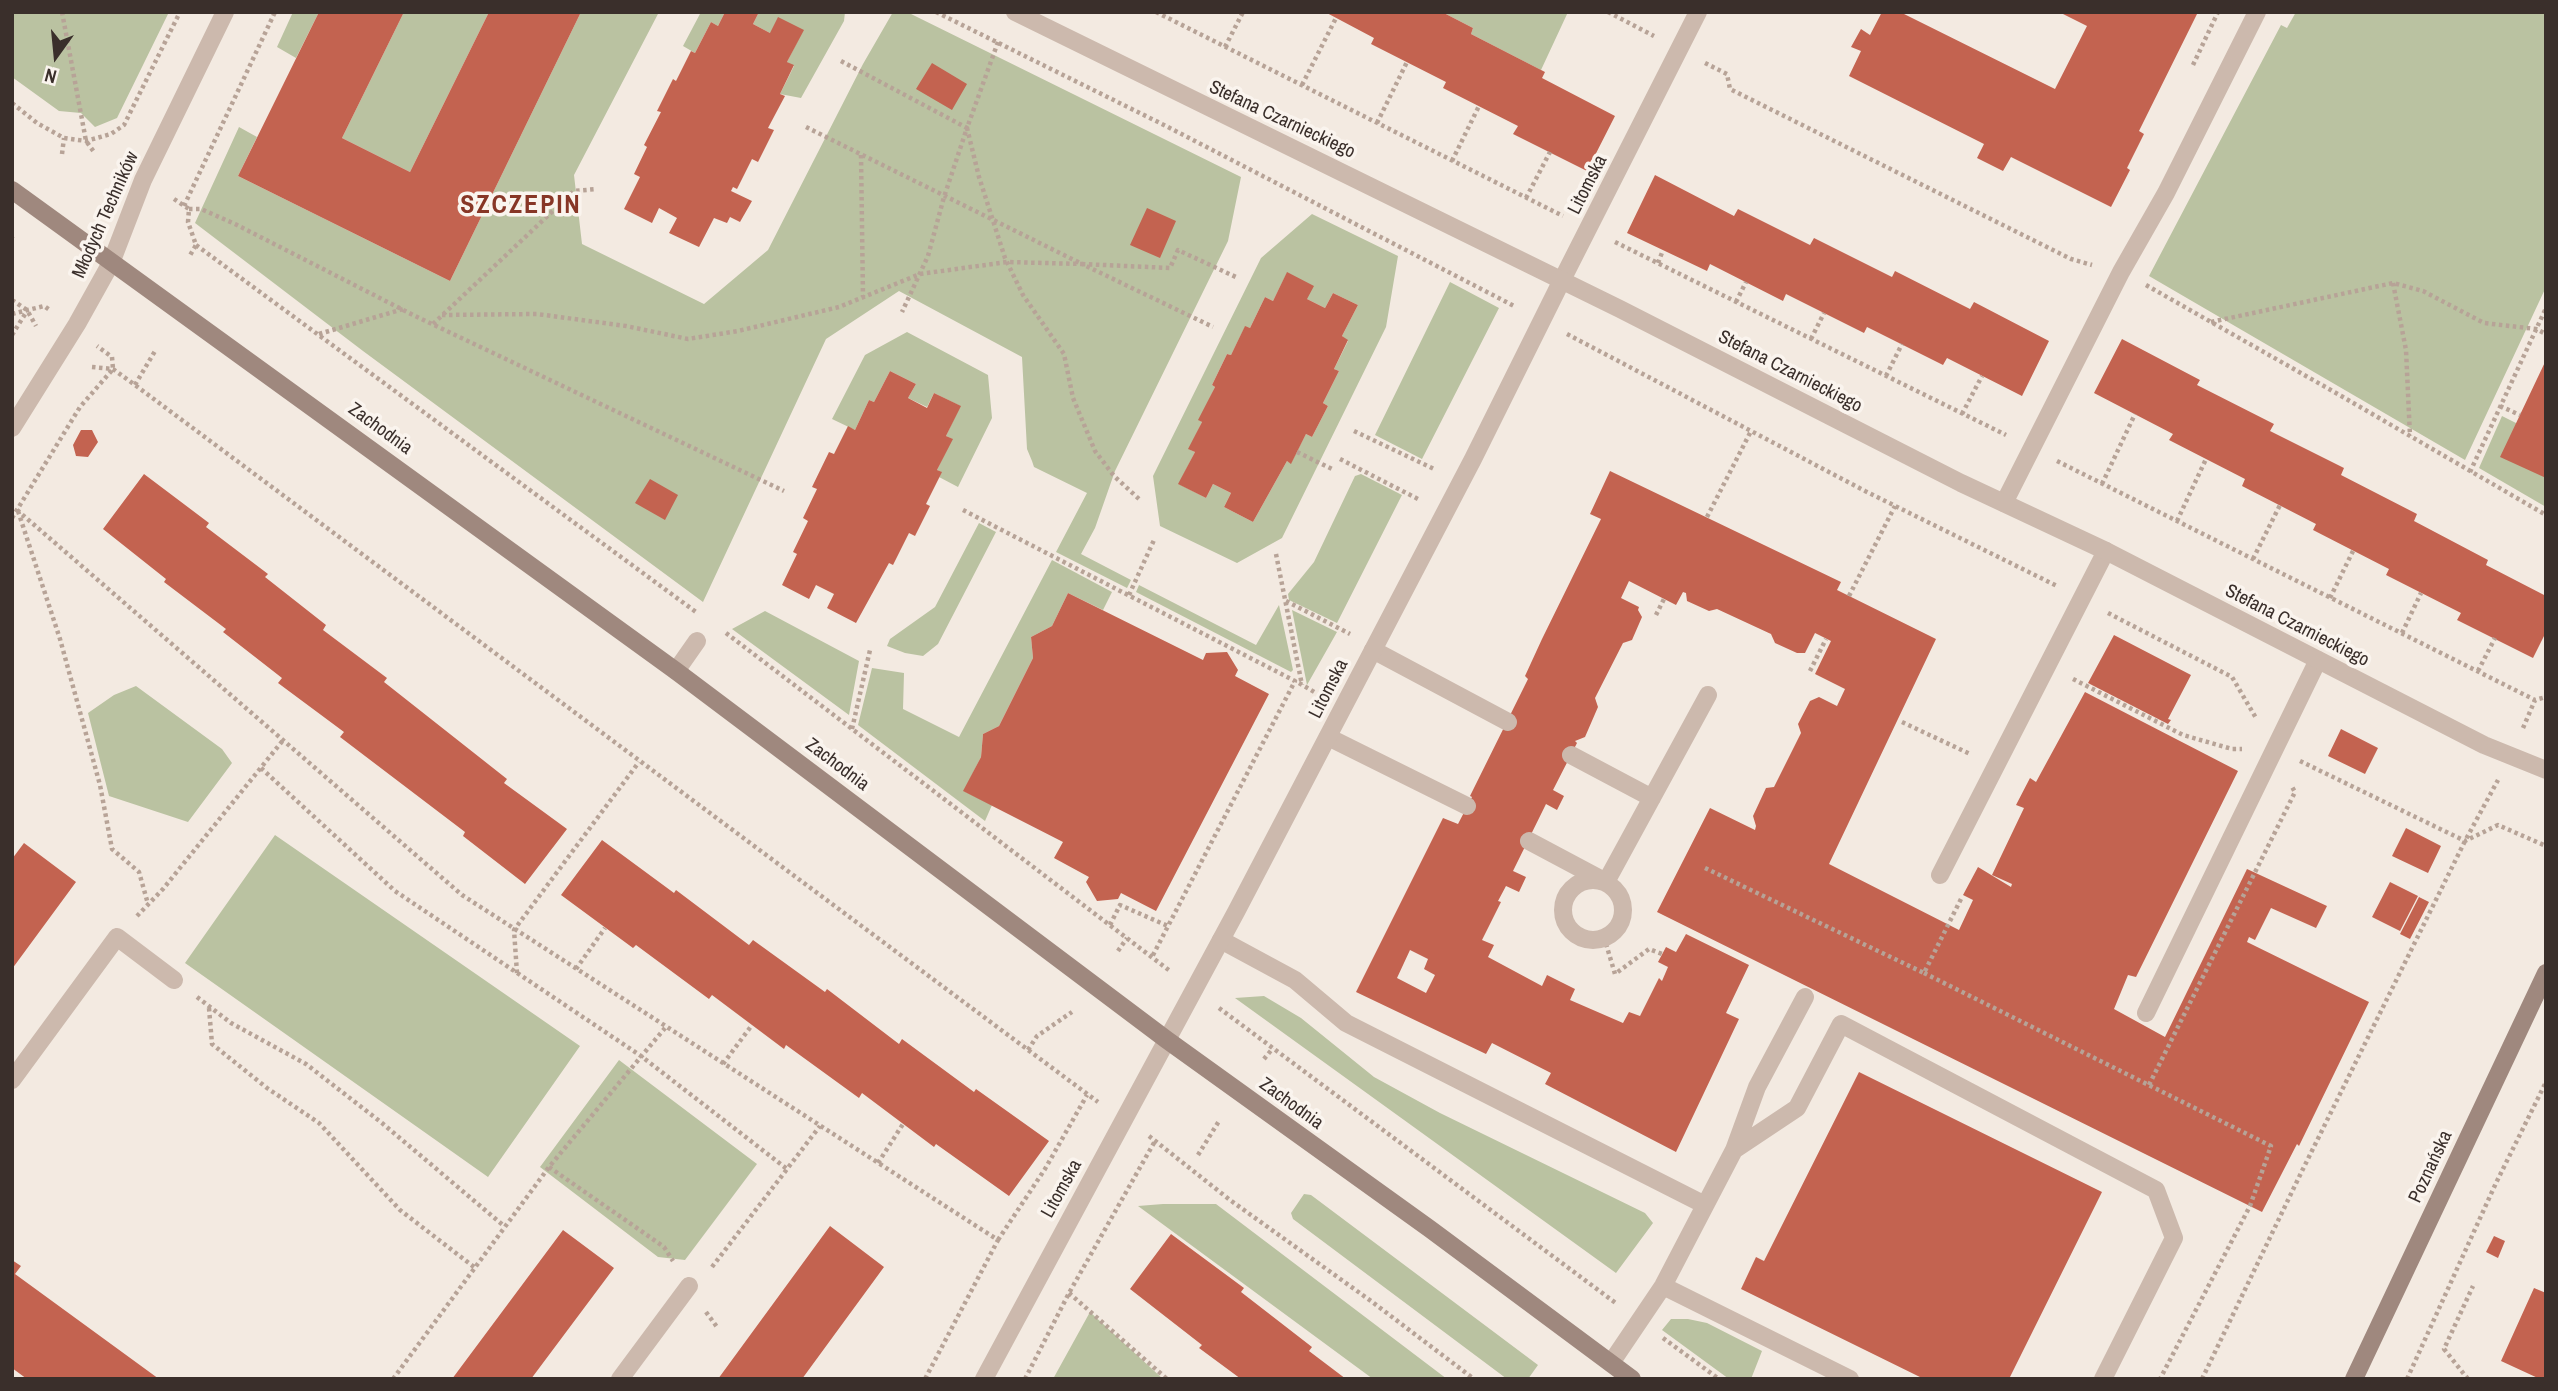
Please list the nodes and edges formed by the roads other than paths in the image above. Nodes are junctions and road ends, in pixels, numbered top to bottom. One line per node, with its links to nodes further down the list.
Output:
1 (225, 12): 6 (street, Młodych Techników)
2 (1015, 12): 7 (street, Stefana Czarnieckiego)
3 (1698, 12): 7 (street, Litomska)
4 (2257, 12): 9 (street)
5 (12, 190): 6 (street, Zachodnia)
6 (111, 263): 8 (street, Młodych Techników); 14 (street, Zachodnia)
7 (1562, 280): 9 (street, Stefana Czarnieckiego); 12 (street, Litomska)
8 (12, 428)
9 (2004, 503): 10 (street, Stefana Czarnieckiego)
10 (2106, 551): 13 (street, Stefana Czarnieckiego); 23 (street)
11 (697, 640): 14 (street)
12 (1374, 648): 16 (street); 17 (street, Litomska)
13 (2318, 660): 19 (street, Stefana Czarnieckiego); 29 (street)
14 (676, 671): 30 (street, Zachodnia)
15 (1708, 695): 20 (street)
16 (1508, 722)
17 (1328, 737): 21 (street); 25 (street, Litomska)
18 (1571, 755): 20 (street)
19 (2546, 771)
20 (1652, 798): 24 (street)
21 (1467, 806)
22 (1529, 841): 24 (street)
23 (1940, 875)
24 (1606, 882): 24 (street)
25 (1221, 940): 30 (street, Litomska); 33 (street)
26 (2546, 973): 42 (street, Poznańska)
27 (174, 980): 31 (street)
28 (1805, 997): 32 (street)
29 (2146, 1013)
30 (1167, 1040): 36 (street, Zachodnia); 38 (street, Litomska)
31 (12, 1080)
32 (1734, 1150): 33 (street); 41 (street)
33 (1705, 1205): 35 (street)
34 (689, 1286): 37 (street)
35 (1663, 1286): 36 (street); 40 (street)
36 (1611, 1363): 39 (street, Zachodnia)
37 (620, 1379)
38 (984, 1379)
39 (1632, 1379)
40 (1850, 1379)
41 (2103, 1379)
42 (2354, 1379)

